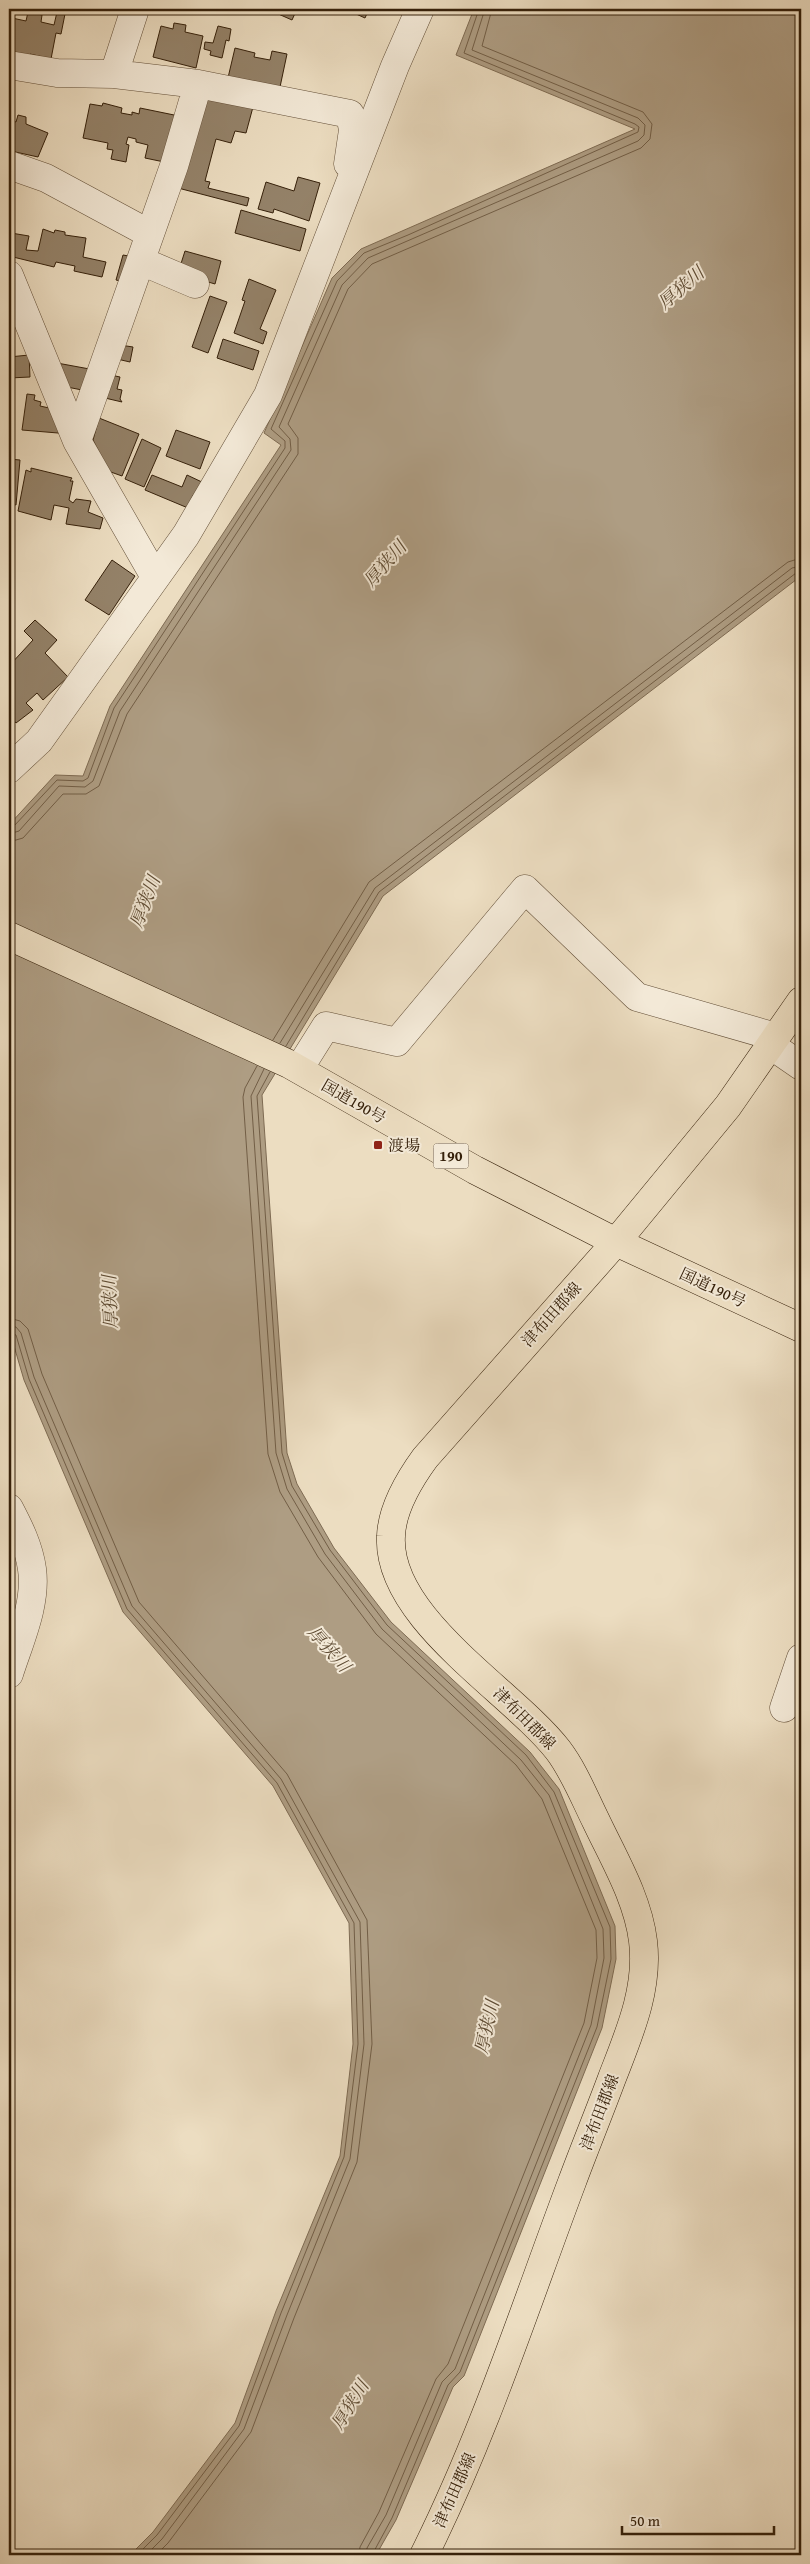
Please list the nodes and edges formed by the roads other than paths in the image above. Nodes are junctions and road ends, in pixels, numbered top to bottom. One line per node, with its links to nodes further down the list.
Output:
1 (135, 9): 5 (street)
2 (420, 9): 4 (street)
3 (9, 65): 5 (street)
4 (395, 66): 7 (street); 9 (street)
5 (114, 74): 6 (street)
6 (198, 84): 7 (street); 10 (street)
7 (350, 114): 9 (street)
8 (9, 165): 10 (street)
9 (349, 188): 15 (street)
10 (150, 234): 11 (street)
11 (141, 261): 13 (street); 14 (street)
12 (9, 275): 14 (street)
13 (195, 284)
14 (77, 441): 15 (street)
15 (155, 577): 16 (street)
16 (9, 770)
17 (9, 936): 20 (main road, 国道190号 / 190)
18 (801, 1001): 19 (main road, 津布田郡線)
19 (774, 1042): 20 (street); 21 (street); 22 (main road, 津布田郡線)
20 (294, 1066): 22 (main road, 国道190号 / 190)
21 (801, 1066)
22 (616, 1242): 23 (main road, 国道190号 / 190); 28 (main road, 津布田郡線)
23 (801, 1328)
24 (9, 1508): 26 (street)
25 (801, 1658): 27 (street)
26 (9, 1674)
27 (784, 1708)
28 (424, 2555)

